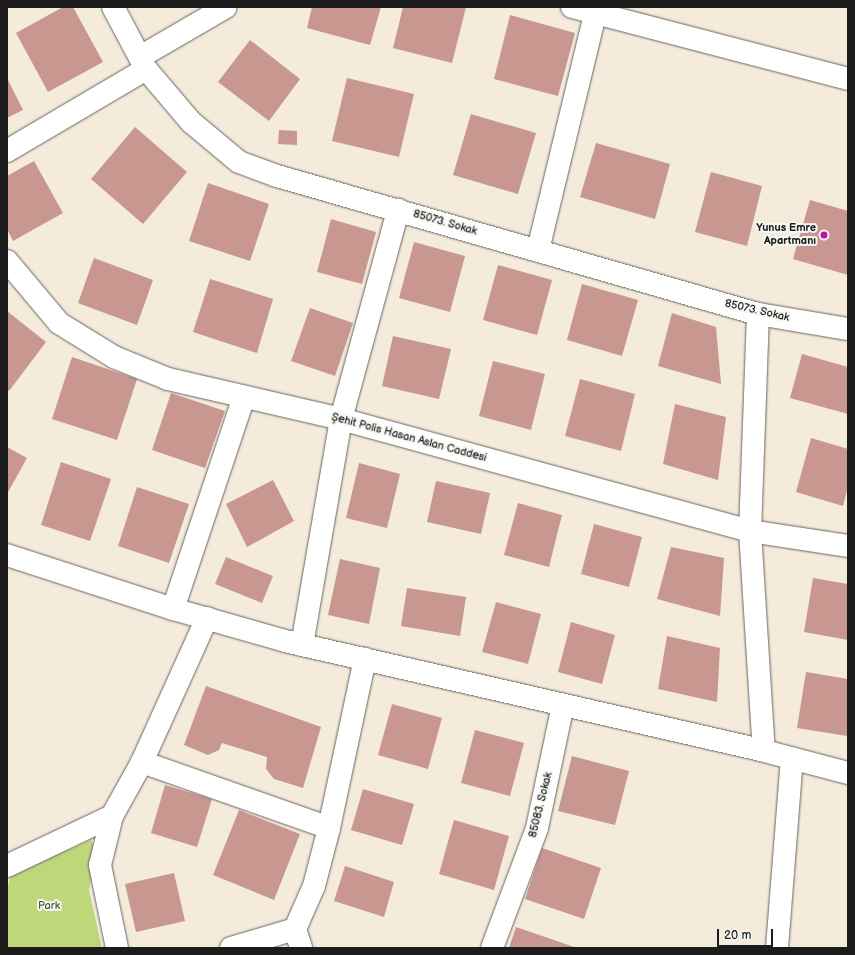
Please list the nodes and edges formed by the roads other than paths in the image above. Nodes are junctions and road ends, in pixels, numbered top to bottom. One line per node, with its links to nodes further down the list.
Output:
1 (113, 7): 5 (street, 85073. Sokak)
2 (226, 7): 5 (street)
3 (572, 7): 4 (street)
4 (596, 10): 6 (street); 9 (street)
5 (143, 63): 7 (street); 8 (street, 85073. Sokak)
6 (848, 79)
7 (7, 151)
8 (398, 210): 9 (street, 85073. Sokak); 14 (street)
9 (538, 250): 11 (street, 85073. Sokak)
10 (7, 261): 13 (street, Şehit Polis Hasan Aslan Caddesi)
11 (758, 314): 12 (street, 85073. Sokak); 15 (street)
12 (848, 329)
13 (244, 396): 14 (street, Şehit Polis Hasan Aslan Caddesi); 18 (street)
14 (340, 419): 15 (street, Şehit Polis Hasan Aslan Caddesi); 20 (street)
15 (750, 531): 16 (street, Şehit Polis Hasan Aslan Caddesi); 23 (street)
16 (848, 546)
17 (7, 557): 18 (street)
18 (173, 608): 19 (street)
19 (207, 618): 20 (street); 25 (street)
20 (302, 645): 21 (street)
21 (365, 659): 22 (street); 28 (street)
22 (563, 705): 23 (street); 33 (street, 85083. Sokak)
23 (764, 751): 24 (street)
24 (792, 759): 26 (street); 34 (street)
25 (142, 762): 27 (street); 28 (street)
26 (848, 773)
27 (112, 816): 29 (street); 31 (street)
28 (329, 828): 30 (street)
29 (7, 866)
30 (298, 939): 32 (street)
31 (117, 948)
32 (231, 948)
33 (492, 948)
34 (777, 948)

